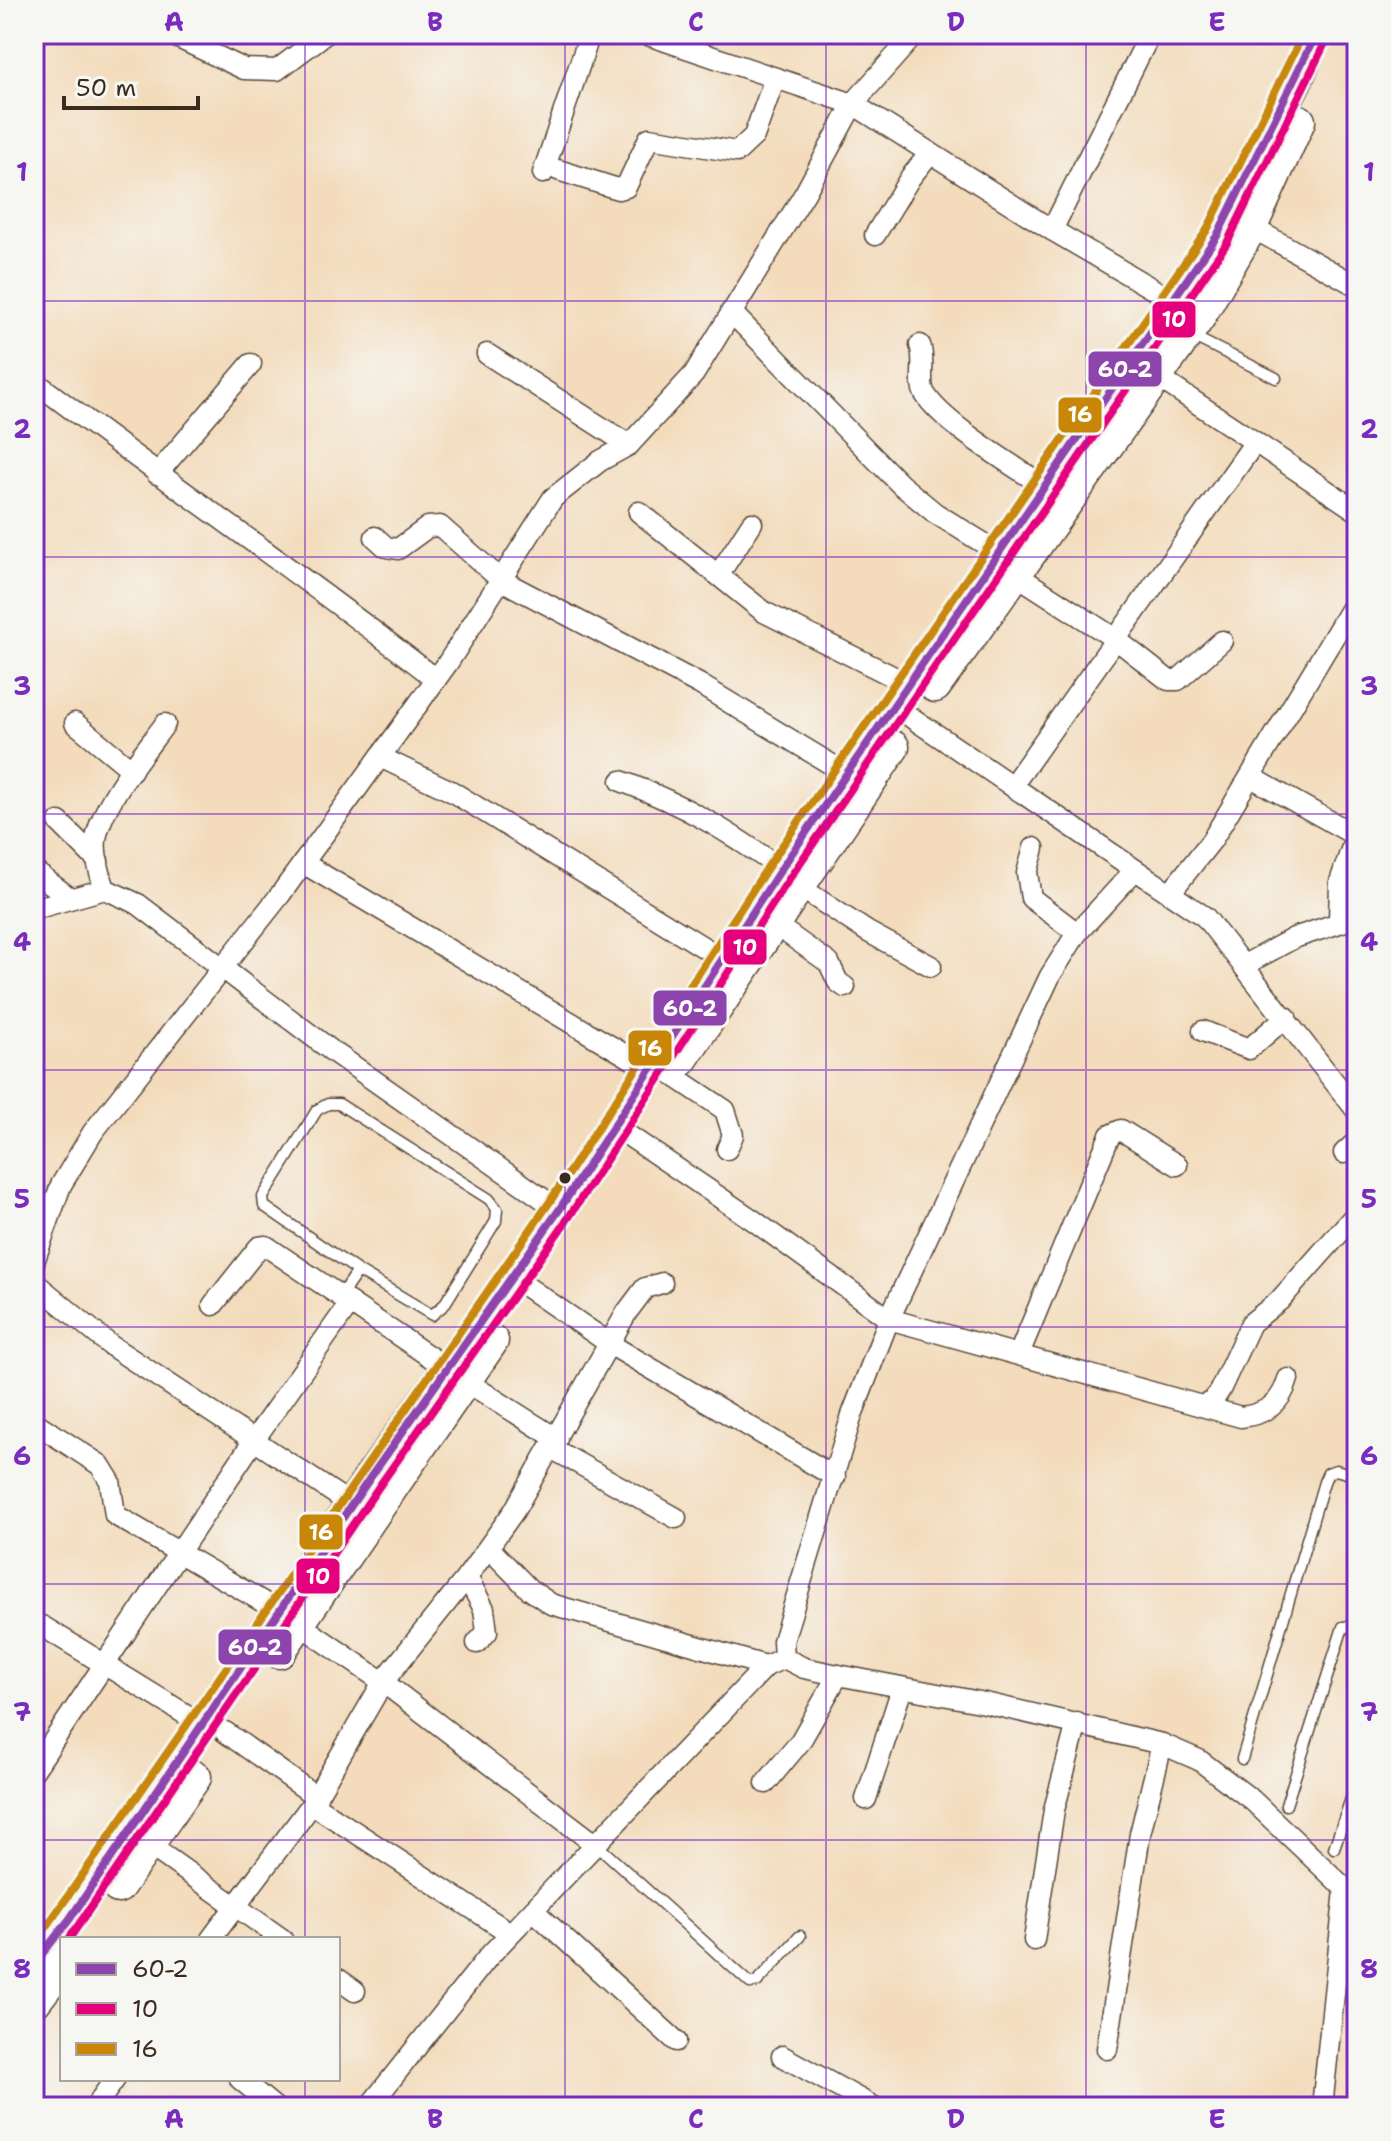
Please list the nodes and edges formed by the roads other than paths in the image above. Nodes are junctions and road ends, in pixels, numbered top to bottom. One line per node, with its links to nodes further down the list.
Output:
1 (170, 34): 2 (street)
2 (325, 34)
3 (590, 34): 9 (street)
4 (648, 34): 9 (street)
5 (915, 34): 10 (street)
6 (1150, 34): 13 (street)
7 (1316, 34): 17 (highway)
8 (1337, 34): 12 (highway)
9 (775, 78): 10 (street)
10 (853, 104): 11 (street); 16 (street)
11 (930, 153): 13 (street); 14 (street)
12 (1251, 227): 15 (street); 17 (highway)
13 (1052, 230): 17 (street)
14 (875, 235)
15 (1357, 286)
16 (731, 312): 25 (street); 32 (street)
17 (1180, 318): 21 (highway); 22 (lane); 27 (highway)
18 (920, 345): 27 (street)
19 (487, 354): 25 (street)
20 (251, 364): 26 (street)
21 (1156, 376): 24 (street); 32 (highway)
22 (1276, 378)
23 (34, 381): 26 (street)
24 (1255, 442): 28 (street); 36 (street)
25 (629, 445): 34 (street)
26 (157, 474): 38 (street)
27 (1046, 488): 32 (highway)
28 (1357, 511)
29 (639, 512): 33 (street)
30 (752, 523): 33 (street)
31 (375, 537): 34 (street)
32 (1008, 564): 36 (street); 39 (highway); 40 (highway)
33 (719, 574): 39 (street)
34 (501, 580): 38 (street); 45 (street)
35 (1357, 598): 46 (street)
36 (1117, 640): 37 (street); 48 (street)
37 (1222, 641)
38 (436, 679): 43 (street)
39 (910, 685): 45 (highway)
40 (912, 718): 48 (street); 55 (highway)
41 (75, 723): 44 (street)
42 (165, 724): 44 (street)
43 (380, 757): 52 (street); 63 (street)
44 (132, 770): 51 (street)
45 (847, 774): 55 (highway)
46 (1251, 777): 57 (street); 60 (street)
47 (621, 781): 55 (street)
48 (1012, 786): 53 (street)
49 (59, 822): 51 (street)
50 (1034, 848): 62 (street)
51 (98, 861): 56 (street)
52 (303, 863): 65 (street); 70 (street)
53 (1135, 870): 57 (street); 62 (street)
54 (34, 871): 58 (street)
55 (790, 877): 61 (highway); 63 (highway); 66 (street)
56 (105, 889): 58 (street); 65 (street)
57 (1170, 893): 64 (street)
58 (70, 898): 59 (street)
59 (34, 909)
60 (1348, 919): 64 (street)
61 (773, 923): 67 (street); 70 (highway)
62 (1077, 933): 84 (street)
63 (721, 958): 70 (highway)
64 (1244, 965): 68 (street)
65 (224, 966): 75 (street); 77 (street)
66 (931, 966)
67 (845, 987)
68 (1286, 1017): 69 (street); 71 (street)
69 (1203, 1031)
70 (660, 1072): 72 (highway); 73 (street); 75 (highway)
71 (1357, 1111)
72 (629, 1136): 81 (highway); 84 (street)
73 (727, 1149)
74 (1177, 1165): 86 (street)
75 (559, 1210): 87 (highway)
76 (1357, 1213): 89 (street)
77 (34, 1260)
78 (358, 1271): 78 (lane); 82 (lane)
79 (34, 1282): 91 (street)
80 (662, 1283): 85 (street)
81 (527, 1287): 85 (street); 87 (highway)
82 (345, 1300): 83 (street); 87 (street); 91 (street)
83 (213, 1305)
84 (889, 1319): 86 (street); 94 (street)
85 (610, 1344): 92 (street); 94 (street)
86 (1019, 1354): 89 (street)
87 (457, 1375): 92 (street); 95 (highway); 100 (highway)
88 (1288, 1379): 89 (street)
89 (1202, 1406)
90 (34, 1422): 98 (street)
91 (254, 1440): 95 (street); 98 (street)
92 (554, 1443): 96 (street); 97 (street)
93 (1357, 1476): 112 (lane)
94 (835, 1477): 104 (street)
95 (352, 1505): 100 (highway)
96 (676, 1518)
97 (489, 1548): 99 (street); 104 (street)
98 (180, 1550): 100 (street); 105 (street)
99 (467, 1577): 103 (street); 107 (street)
100 (289, 1618): 107 (street); 110 (highway)
101 (42, 1626): 105 (street)
102 (1357, 1626): 118 (lane)
103 (477, 1643)
104 (775, 1662): 106 (street); 119 (street)
105 (107, 1663): 110 (street); 113 (street)
106 (838, 1675): 108 (street); 115 (street)
107 (383, 1682): 117 (street); 119 (street)
108 (902, 1688): 109 (street); 116 (street)
109 (1077, 1723): 111 (street); 130 (street)
110 (214, 1728): 117 (street); 120 (highway); 131 (highway)
111 (1162, 1744): 122 (street); 135 (street)
112 (1242, 1759)
113 (34, 1770)
114 (1357, 1781): 121 (lane)
115 (766, 1783)
116 (866, 1799)
117 (315, 1801): 123 (street); 125 (street)
118 (1286, 1805)
119 (595, 1844): 124 (street); 126 (lane)
120 (149, 1845): 123 (street); 127 (highway)
121 (1334, 1848)
122 (1351, 1895): 143 (street)
123 (236, 1906): 128 (street); 129 (street)
124 (533, 1910): 125 (street); 134 (street)
125 (510, 1933): 141 (street)
126 (800, 1936)
127 (82, 1937)
128 (213, 1937)
129 (279, 1937)
130 (1034, 1940)
131 (34, 1964)
132 (60, 1969): 133 (highway)
133 (34, 2002)
134 (676, 2041)
135 (1107, 2049)
136 (782, 2056): 142 (street)
137 (114, 2081): 139 (street)
138 (242, 2081): 140 (street)
139 (95, 2107)
140 (274, 2107)
141 (369, 2107)
142 (874, 2107)
143 (1322, 2107)

